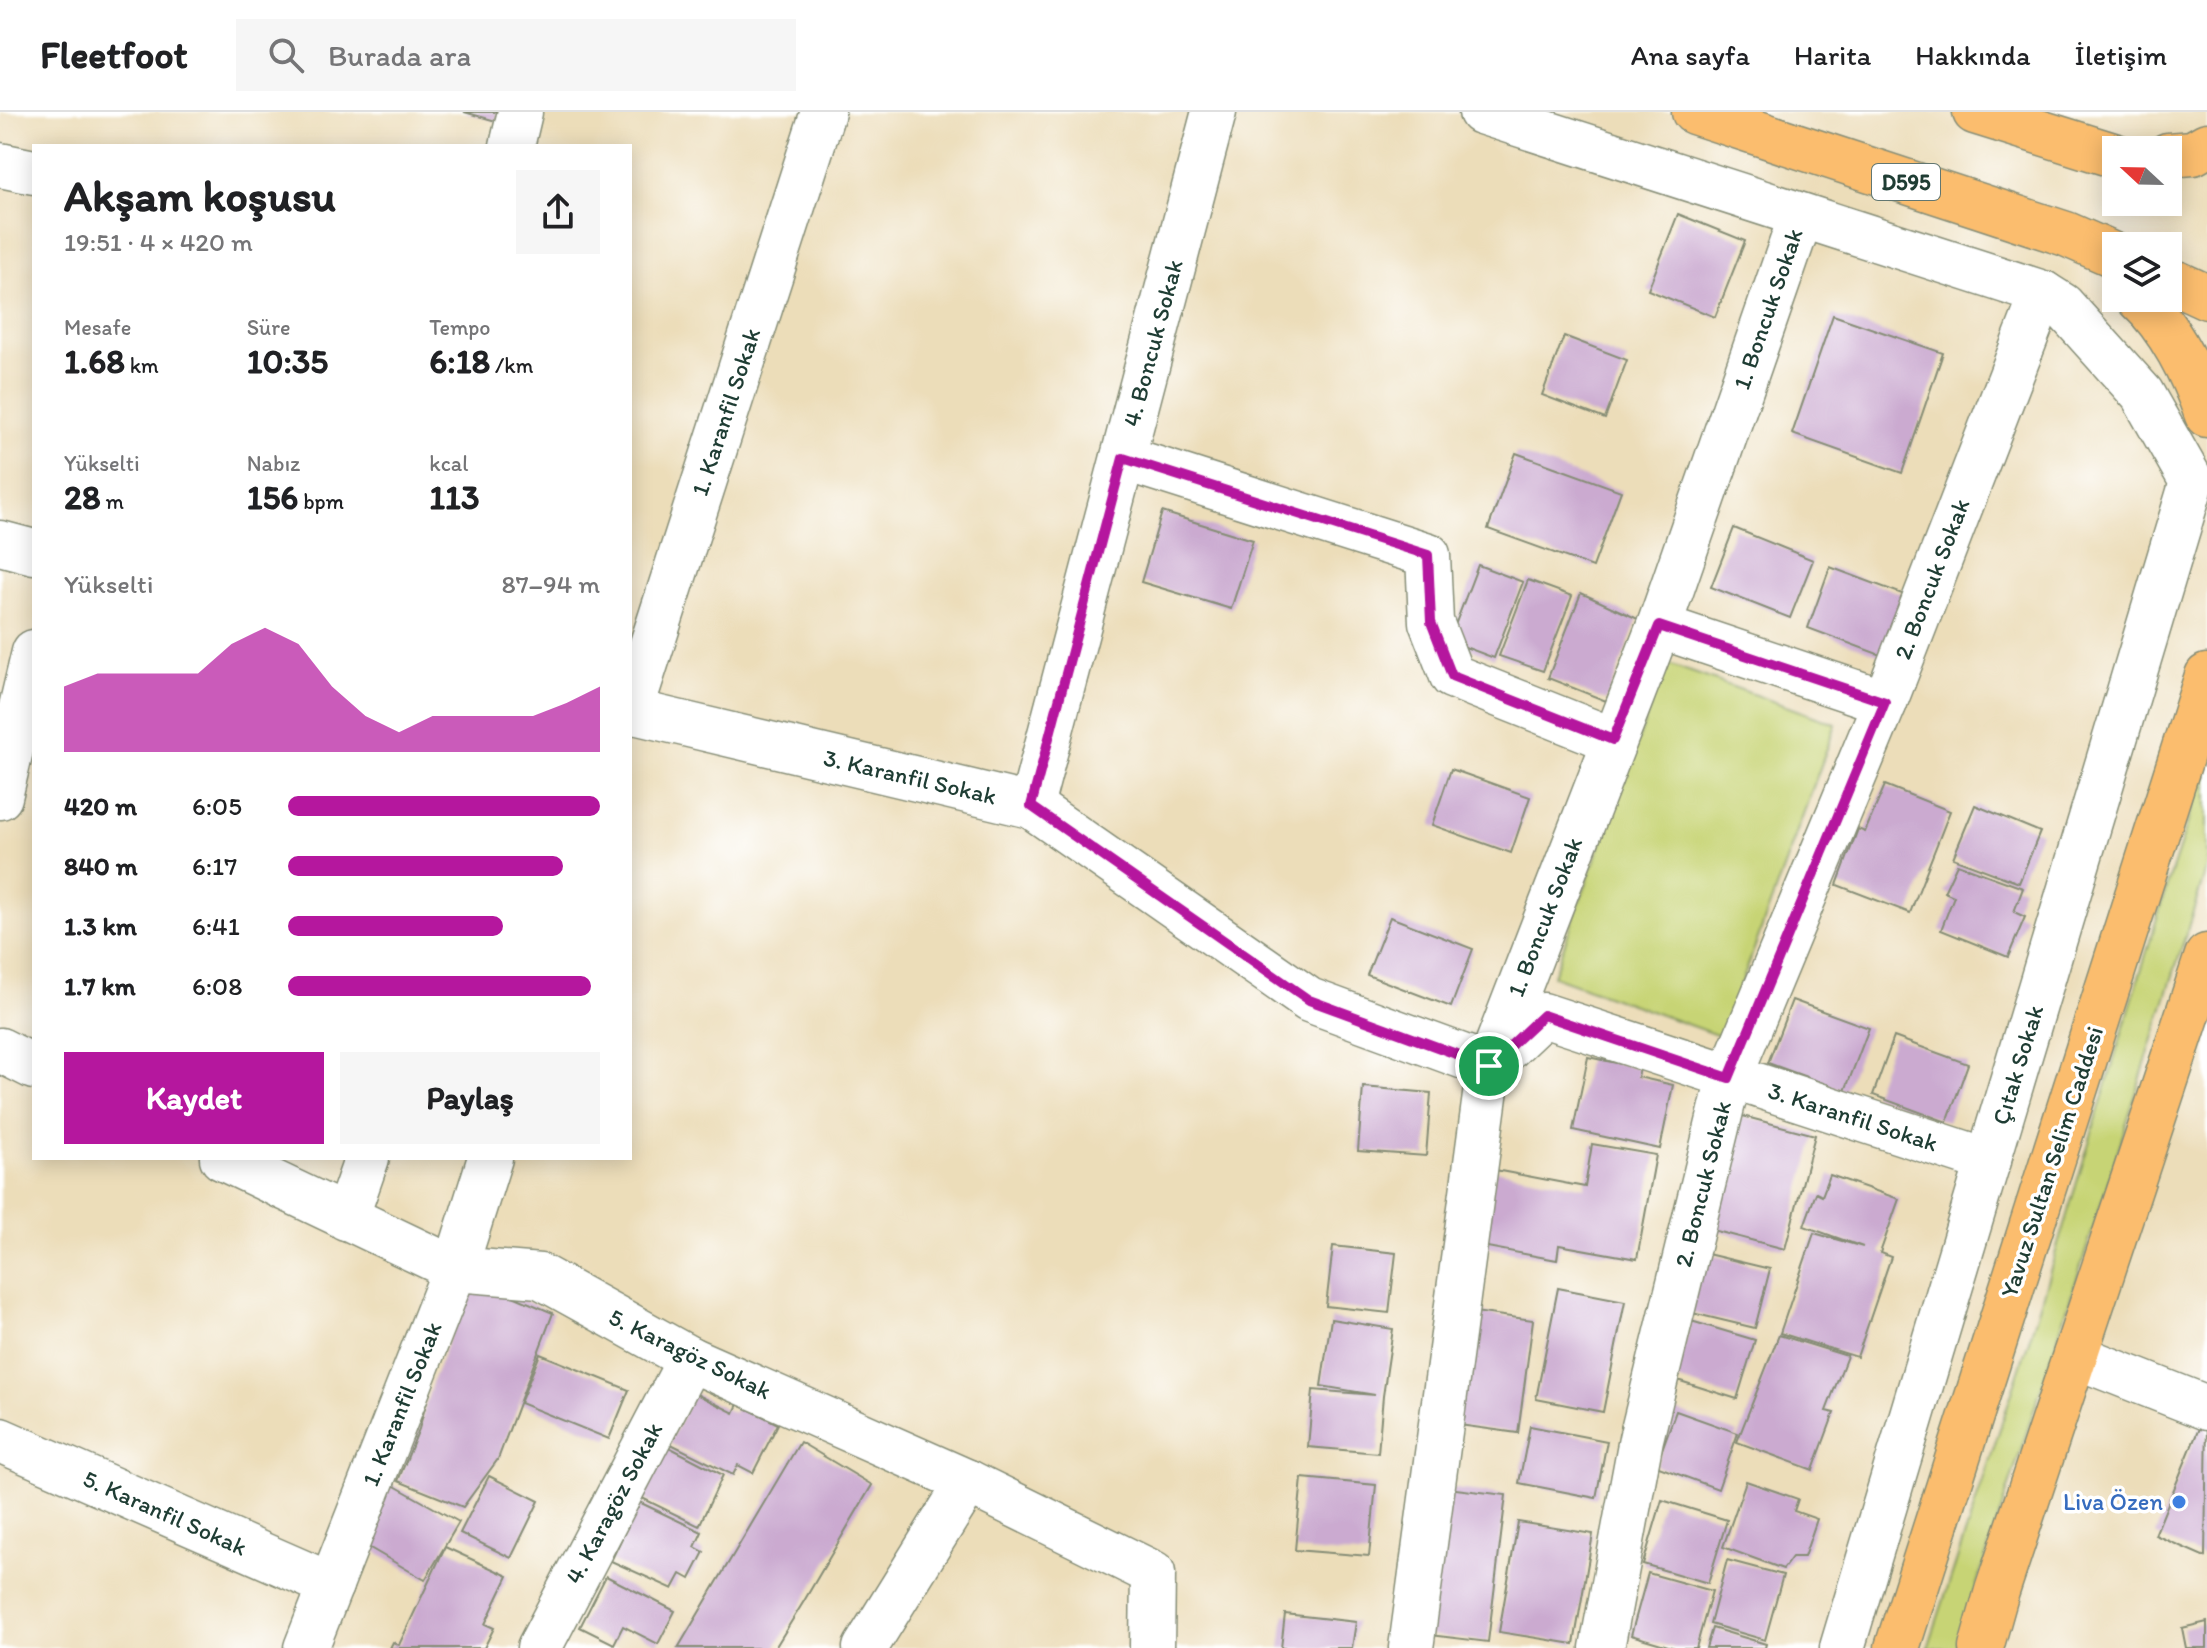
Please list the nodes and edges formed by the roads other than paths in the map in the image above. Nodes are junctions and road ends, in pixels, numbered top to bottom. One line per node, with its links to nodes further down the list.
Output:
1 (520, 112): 7 (street)
2 (823, 112): 31 (street, 1. Karanfil Sokak)
3 (1214, 112): 24 (street, 4. Boncuk Sokak)
4 (1481, 112): 15 (street)
5 (1694, 112): 16 (main road, D595)
6 (1975, 112): 9 (main road)
7 (512, 144)
8 (2207, 145): 10 (main road)
9 (2102, 152)
10 (2182, 154)
11 (0, 165): 12 (street)
12 (32, 172)
13 (2182, 172): 14 (main road)
14 (2207, 178)
15 (1801, 216): 20 (street); 27 (street, 1. Boncuk Sokak)
16 (2066, 234): 17 (main road, D595); 18 (main road)
17 (2102, 250)
18 (2102, 266)
19 (2182, 285): 21 (main road)
20 (2043, 293): 30 (street, 2. Boncuk Sokak); 44 (street, Çıtak Sokak)
21 (2207, 297)
22 (2153, 312): 23 (main road)
23 (2207, 415)
24 (1123, 458): 33 (street); 35 (street, 4. Boncuk Sokak)
25 (0, 543): 26 (street)
26 (32, 551)
27 (1659, 626): 30 (street); 33 (street, 1. Boncuk Sokak)
28 (32, 663): 34 (street)
29 (2207, 676): 61 (main road, Yavuz Sultan Selim Caddesi)
30 (1885, 702): 40 (street, 2. Boncuk Sokak)
31 (632, 705)
32 (632, 711): 35 (street, 3. Karanfil Sokak)
33 (1613, 740): 39 (street, 1. Boncuk Sokak)
34 (0, 797)
35 (1031, 806): 39 (street, 3. Karanfil Sokak)
36 (2207, 956): 47 (main road)
37 (0, 1050): 38 (street)
38 (32, 1066)
39 (1489, 1066): 40 (street, 3. Karanfil Sokak); 58 (street, 1. Boncuk Sokak)
40 (1729, 1078): 44 (street, 3. Karanfil Sokak); 59 (street, 2. Boncuk Sokak)
41 (226, 1160): 45 (street, 5. Karagöz Sokak)
42 (366, 1160): 45 (street)
43 (489, 1160): 46 (street, 1. Karanfil Sokak)
44 (1989, 1161): 60 (street, Çıtak Sokak)
45 (346, 1218): 46 (street, 5. Karagöz Sokak)
46 (455, 1269): 48 (street, 5. Karagöz Sokak); 52 (street, 1. Karanfil Sokak)
47 (2075, 1356): 49 (street); 53 (main road)
48 (690, 1359): 51 (street, 5. Karagöz Sokak); 55 (street, 4. Karagöz Sokak)
49 (2207, 1408)
50 (0, 1440): 52 (street, 5. Karanfil Sokak)
51 (968, 1482): 56 (street); 57 (street, 5. Karagöz Sokak)
52 (331, 1585): 54 (street, 1. Karanfil Sokak)
53 (1997, 1591): 62 (main road); 63 (main road)
54 (306, 1648)
55 (539, 1648)
56 (865, 1648)
57 (1152, 1648)
58 (1411, 1648)
59 (1602, 1648)
60 (1842, 1648)
61 (1897, 1648)
62 (1981, 1648)
63 (1995, 1648)

